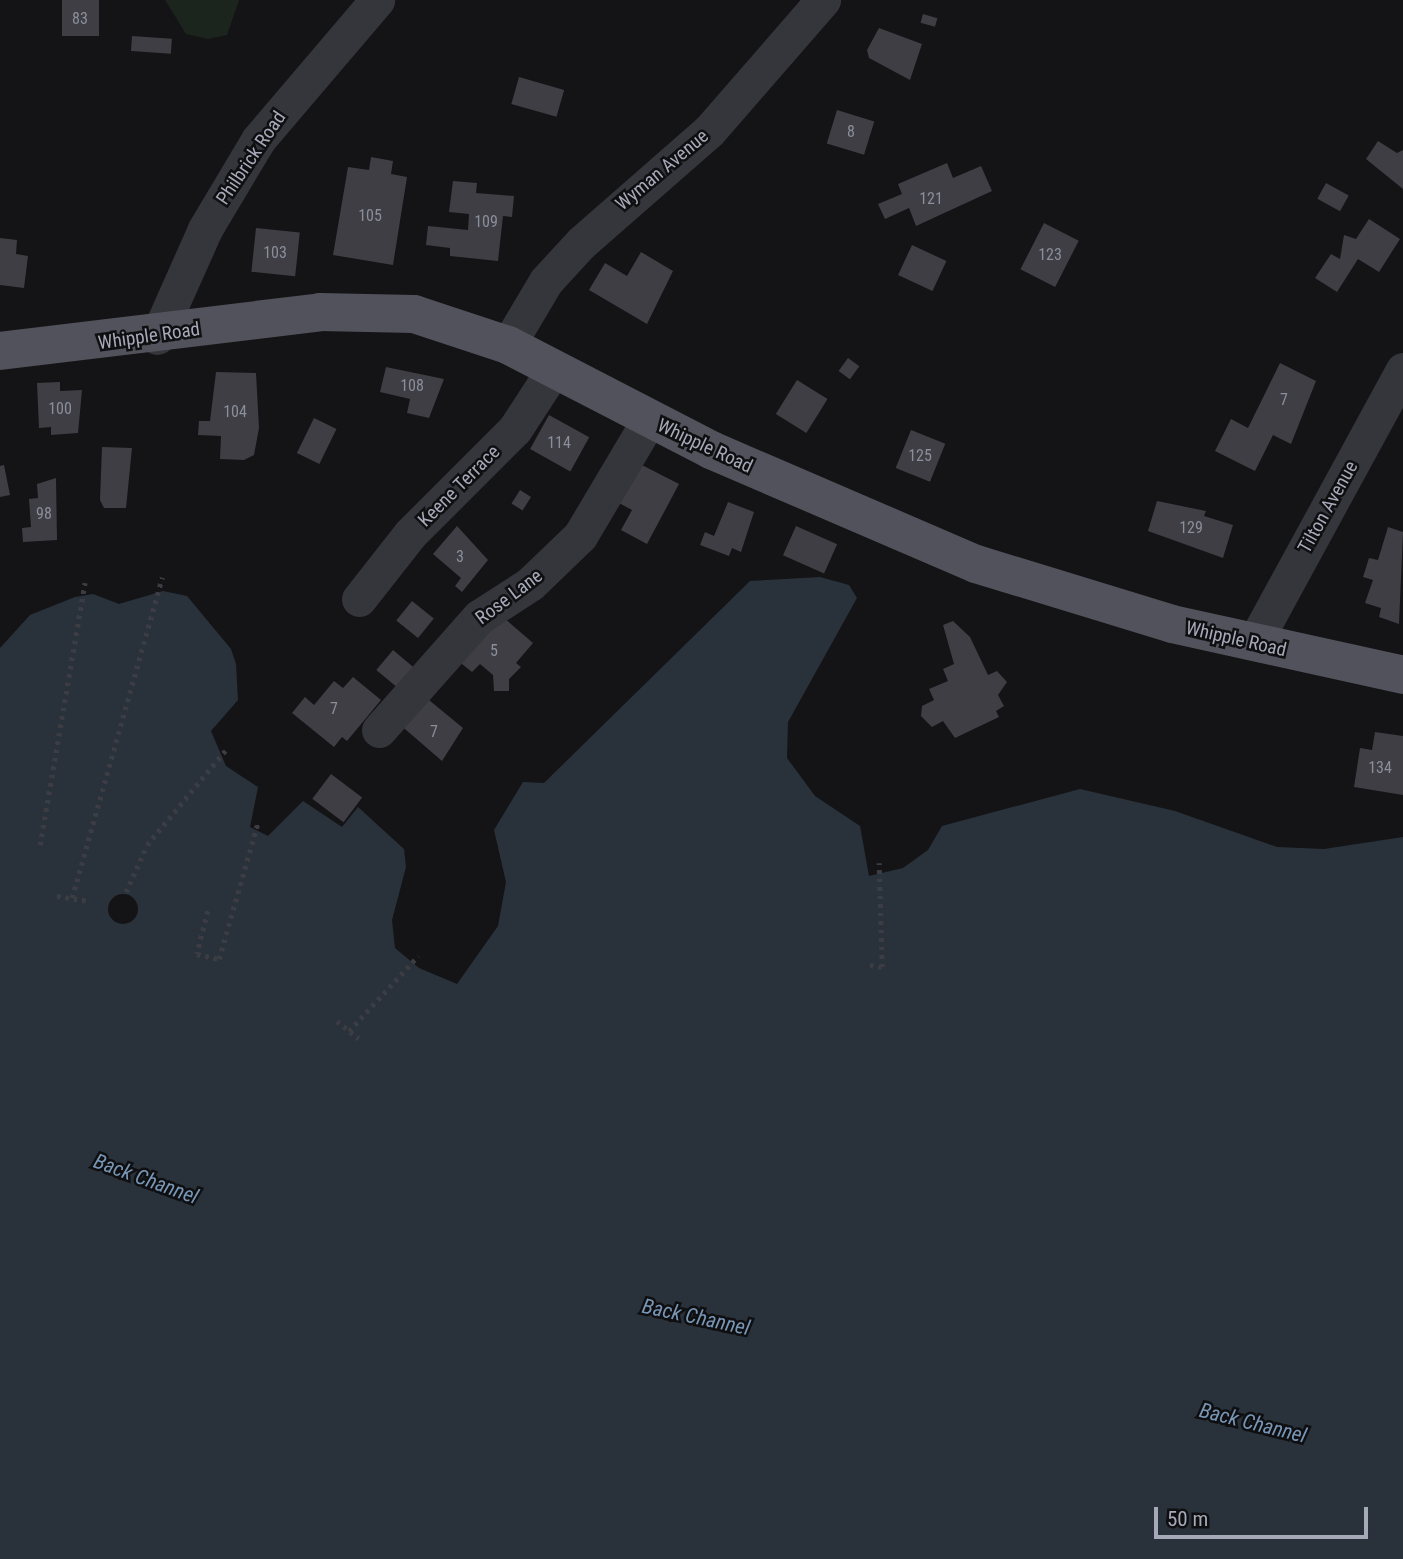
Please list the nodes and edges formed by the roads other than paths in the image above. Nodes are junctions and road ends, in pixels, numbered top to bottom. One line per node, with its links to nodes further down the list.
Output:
1 (377, 0): 3 (street, Philbrick Road)
2 (822, 0): 4 (street, Wyman Avenue)
3 (157, 337): 4 (main road, Whipple Road); 5 (main road, Whipple Road)
4 (508, 345): 6 (main road, Whipple Road)
5 (0, 351)
6 (554, 369): 8 (main road, Whipple Road); 9 (street, Keene Terrace)
7 (1403, 370): 10 (street, Tilton Avenue)
8 (649, 420): 10 (main road, Whipple Road); 12 (street, Rose Lane)
9 (359, 599)
10 (1254, 643): 11 (main road, Whipple Road)
11 (1403, 675)
12 (379, 730)

